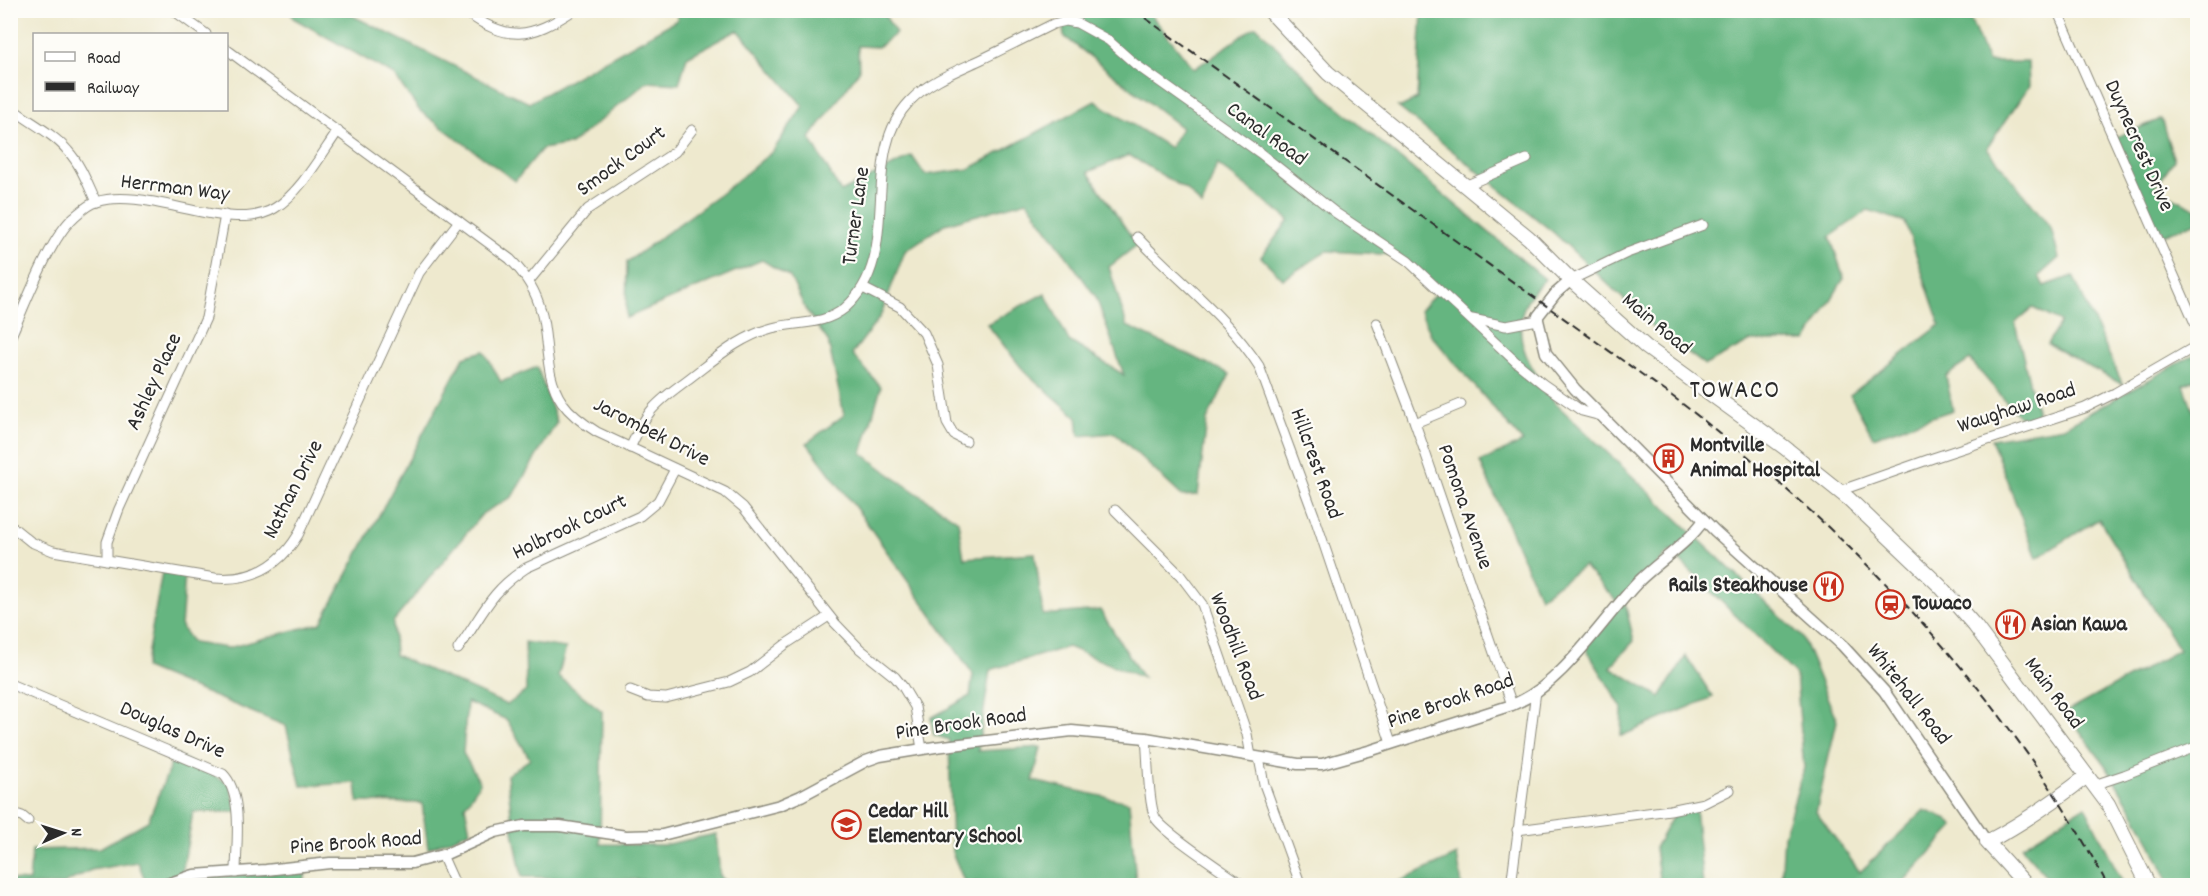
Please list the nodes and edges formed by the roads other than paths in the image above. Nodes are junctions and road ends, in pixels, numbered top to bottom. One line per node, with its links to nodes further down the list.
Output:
1 (173, 10): 6 (street)
2 (463, 10): 3 (street)
3 (574, 10)
4 (1269, 10): 13 (main road, Main Road)
5 (2057, 10): 25 (street, Duynecrest Drive)
6 (205, 33)
7 (1026, 38): 21 (street, Turner Lane); 22 (street, Canal Road)
8 (228, 50): 11 (street, Jarombek Drive)
9 (10, 108): 14 (street)
10 (692, 130): 20 (street, Smock Court)
11 (338, 131): 15 (street, Herrman Way); 16 (street, Jarombek Drive)
12 (1527, 159): 13 (street)
13 (1465, 186): 19 (main road, Main Road)
14 (96, 202): 15 (street, Herrman Way); 26 (street, Herrman Way)
15 (225, 215): 38 (street, Ashley Place)
16 (459, 221): 20 (street, Jarombek Drive); 38 (street, Nathan Drive)
17 (1703, 225): 19 (street)
18 (1137, 237): 46 (street, Hillcrest Road)
19 (1571, 280): 23 (street); 34 (main road, Main Road)
20 (528, 281): 32 (street, Jarombek Drive)
21 (863, 288): 31 (street); 32 (street, Turner Lane)
22 (1472, 319): 23 (street); 29 (street, Canal Road)
23 (1538, 320): 29 (street, Whitehall Road)
24 (1377, 323): 30 (street, Pomona Avenue)
25 (2198, 330)
26 (10, 338)
27 (2198, 345): 34 (street, Waughaw Road)
28 (1461, 404): 30 (street)
29 (1601, 417): 36 (street, Whitehall Road)
30 (1414, 423): 44 (street, Pomona Avenue)
31 (966, 441)
32 (630, 448): 33 (street, Jarombek Drive)
33 (675, 469): 39 (street, Jarombek Drive); 40 (street, Holbrook Court)
34 (1839, 491): 50 (main road, Main Road)
35 (1115, 510): 49 (street, Woodhill Road)
36 (1704, 520): 43 (street, Pine Brook Road); 55 (street, Whitehall Road)
37 (10, 525): 38 (street, Nathan Drive)
38 (107, 560)
39 (829, 616): 42 (street); 48 (street, Jarombek Drive)
40 (458, 649)
41 (10, 684): 57 (street, Douglas Drive)
42 (630, 690)
43 (1536, 692): 44 (street, Pine Brook Road); 54 (street)
44 (1512, 705): 46 (street, Pine Brook Road)
45 (1146, 738): 48 (street, Pine Brook Road); 49 (street, Pine Brook Road); 60 (street)
46 (1391, 743): 49 (street, Pine Brook Road)
47 (2198, 746): 50 (street)
48 (922, 749): 56 (street, Pine Brook Road)
49 (1255, 757): 61 (street, Woodhill Road)
50 (2091, 780): 55 (main road); 64 (main road, Main Road)
51 (1730, 790): 54 (street)
52 (10, 812): 53 (street)
53 (28, 821)
54 (1517, 830): 62 (street)
55 (1987, 842): 63 (main road, Whitehall Road)
56 (442, 855): 57 (street, Pine Brook Road); 59 (street)
57 (236, 873): 58 (street, Pine Brook Road)
58 (161, 885)
59 (456, 885)
60 (1244, 885)
61 (1301, 885)
62 (1510, 885)
63 (2026, 885)
64 (2149, 885)

